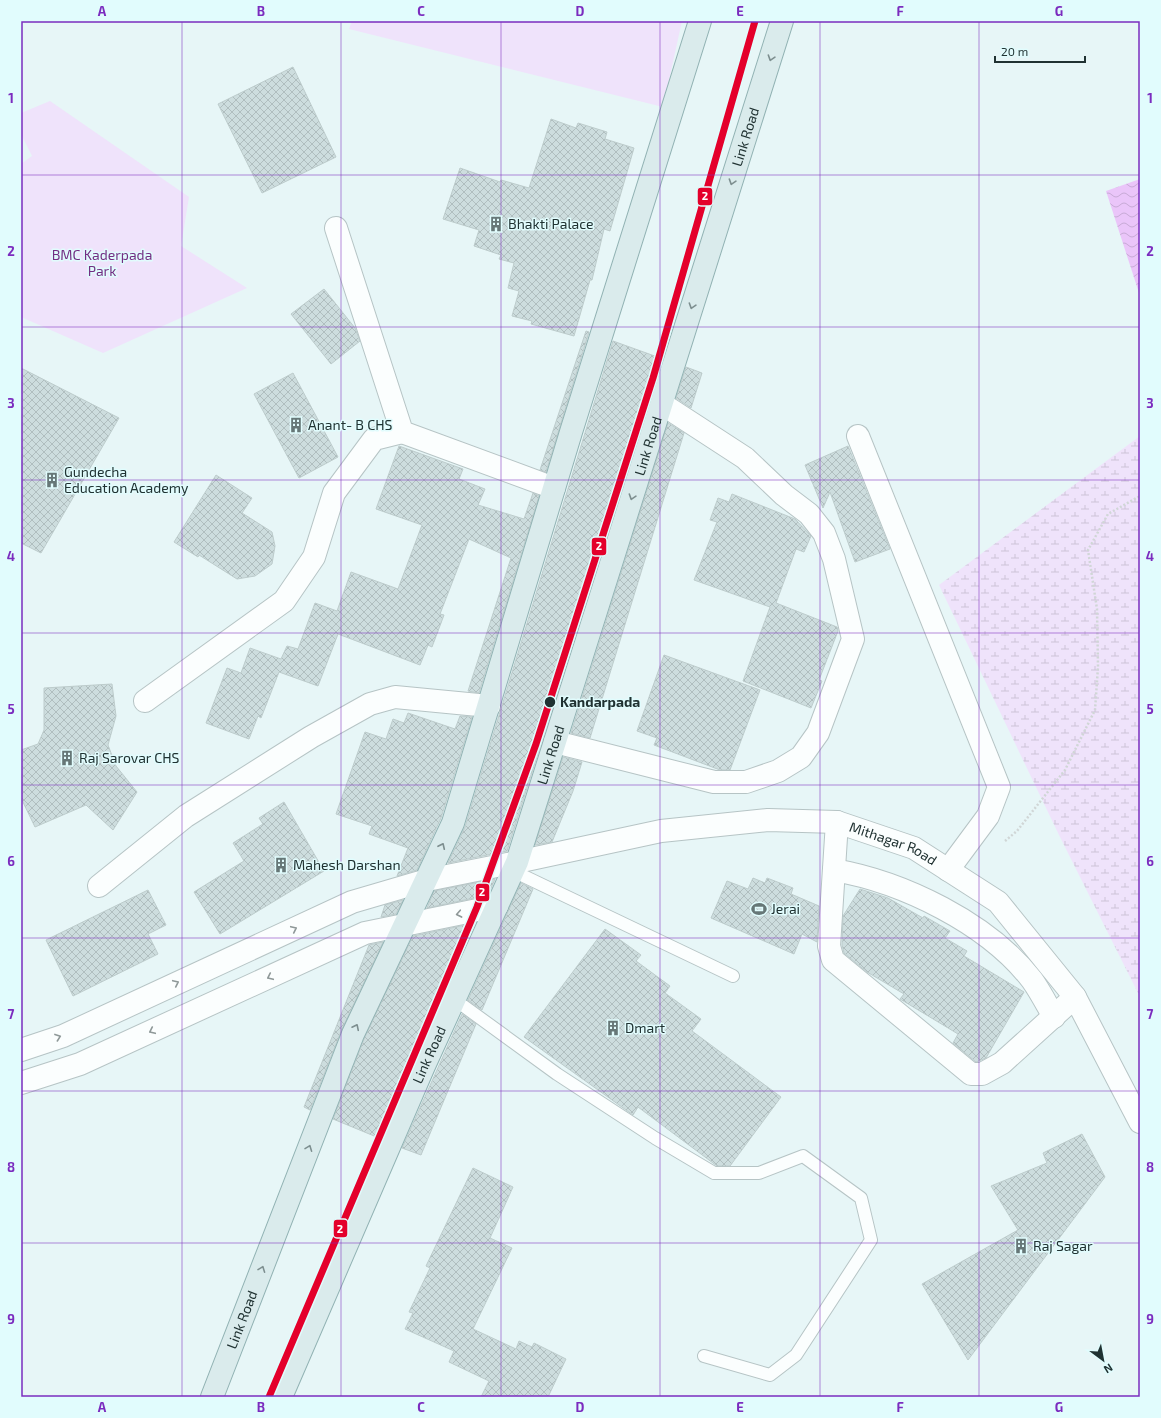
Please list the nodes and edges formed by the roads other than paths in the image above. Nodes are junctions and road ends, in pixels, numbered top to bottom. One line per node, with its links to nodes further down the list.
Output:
1 (700, 21): 7 (main road, Link Road)
2 (782, 21): 4 (main road, Link Road, one-way to 4)
3 (336, 228): 5 (street)
4 (662, 404): 10 (main road, Link Road, one-way to 10); 10 (street)
5 (402, 432): 7 (street); 8 (street)
6 (858, 436): 14 (street)
7 (554, 488): 9 (main road, Link Road)
8 (146, 701)
9 (489, 706): 15 (main road, Link Road, one-way to 9); 16 (street)
10 (555, 742): 12 (main road, Link Road)
11 (837, 822): 12 (street, Mithagar Road); 13 (street); 14 (street, Mithagar Road)
12 (515, 866): 15 (street, Mithagar Road); 17 (main road, Link Road); 19 (lane)
13 (834, 870): 22 (street); 22 (street)
14 (948, 870): 20 (street, Mithagar Road)
15 (427, 880): 18 (main road, Link Road); 23 (street, Mithagar Road, one-way to 15)
16 (99, 886)
17 (497, 906): 18 (street, one-way to 18); 21 (main road, Link Road)
18 (405, 924): 24 (street, one-way to 24); 27 (main road, Link Road, one-way to 18)
19 (733, 976)
20 (1075, 997): 22 (street); 25 (street, Mithagar Road)
21 (454, 999): 26 (lane); 28 (main road, Link Road)
22 (1054, 1017)
23 (21, 1050)
24 (21, 1083)
25 (1140, 1122)
26 (704, 1356)
27 (212, 1397)
28 (281, 1397)

